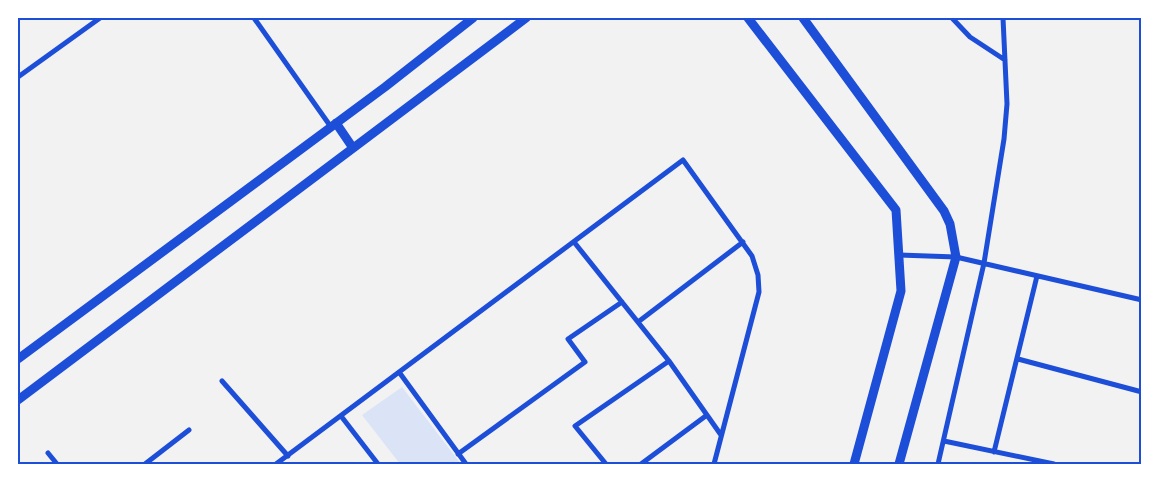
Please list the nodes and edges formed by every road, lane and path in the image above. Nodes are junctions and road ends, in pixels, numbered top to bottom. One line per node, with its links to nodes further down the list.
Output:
1 (100, 18): 10 (street)
2 (254, 18): 11 (street)
3 (473, 18): 11 (street)
4 (526, 18): 12 (street)
5 (748, 18): 15 (street)
6 (802, 18): 16 (street)
7 (952, 18): 9 (street)
8 (1003, 18): 9 (street)
9 (1005, 60): 17 (street)
10 (18, 77)
11 (334, 125): 12 (street); 22 (street)
12 (353, 148): 28 (street)
13 (574, 242): 14 (street); 20 (street); 25 (street)
14 (742, 242): 21 (street); 32 (street)
15 (899, 255): 16 (street); 46 (street)
16 (956, 257): 17 (street); 47 (street)
17 (984, 263): 18 (street); 33 (street)
18 (1037, 276): 19 (street); 23 (street)
19 (1142, 300)
20 (622, 302): 21 (street); 36 (street)
21 (638, 322): 24 (street)
22 (18, 359)
23 (1018, 359): 27 (street); 34 (street)
24 (669, 361): 29 (street); 43 (street)
25 (399, 372): 30 (street); 36 (street)
26 (222, 381): 37 (street)
27 (1142, 392)
28 (18, 400)
29 (707, 414): 32 (street); 44 (street)
30 (341, 416): 37 (street); 41 (street)
31 (189, 430): 39 (street)
32 (721, 435): 45 (street)
33 (944, 440): 34 (street); 48 (street)
34 (994, 452): 49 (street)
35 (48, 453): 38 (street)
36 (458, 454): 42 (street)
37 (288, 456): 40 (street)
38 (57, 464)
39 (145, 464)
40 (276, 464)
41 (378, 464)
42 (466, 464)
43 (606, 464)
44 (641, 464)
45 (714, 464)
46 (854, 464)
47 (899, 464)
48 (938, 464)
49 (1054, 464)

